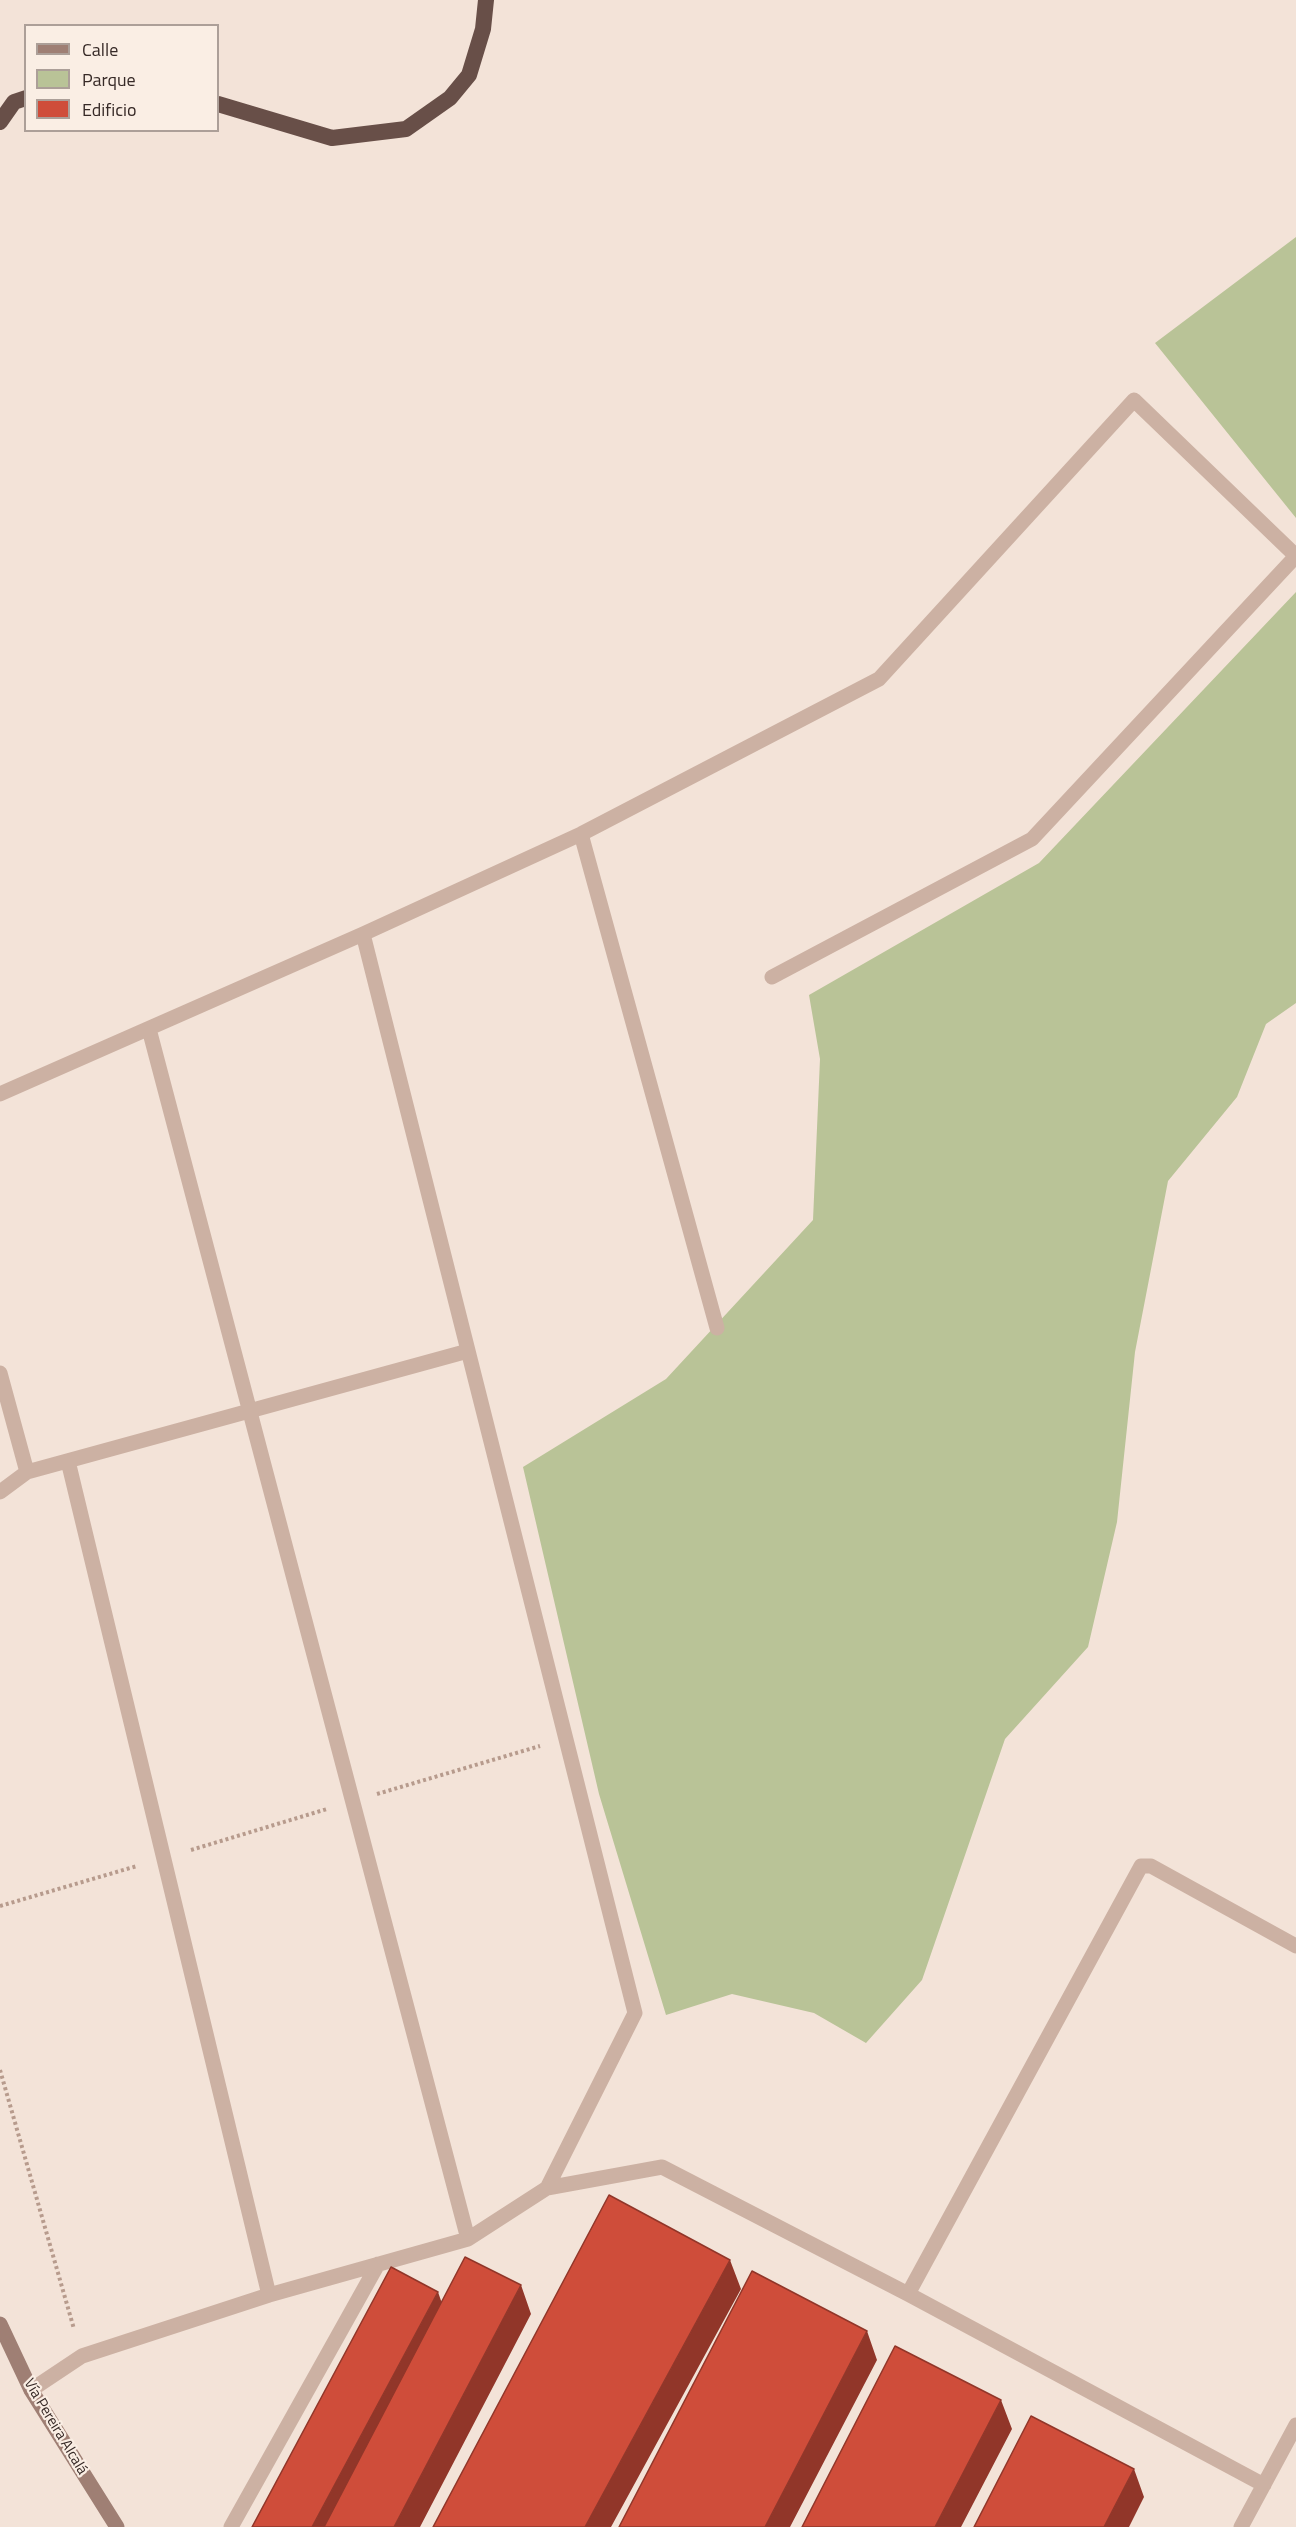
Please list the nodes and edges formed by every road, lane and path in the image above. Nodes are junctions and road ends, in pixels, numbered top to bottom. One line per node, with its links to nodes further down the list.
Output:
1 (484, 3): 3 (highway)
2 (24, 99): 4 (highway)
3 (219, 104)
4 (0, 122)
5 (581, 834): 6 (street); 7 (street); 10 (street)
6 (363, 934): 8 (street); 11 (street)
7 (772, 977)
8 (149, 1029): 9 (street); 13 (street)
9 (0, 1094)
10 (717, 1328)
11 (468, 1351): 13 (street); 17 (street)
12 (0, 1373): 15 (street)
13 (250, 1411): 14 (street); 18 (street)
14 (68, 1461): 15 (street); 19 (street)
15 (27, 1472): 16 (street)
16 (0, 1492)
17 (565, 1738): 18 (path); 23 (street)
18 (353, 1802): 19 (path); 24 (street)
19 (163, 1858): 20 (path); 27 (street)
20 (0, 1906)
21 (1296, 1946): 26 (street)
22 (0, 2070): 29 (path)
23 (547, 2188): 24 (street); 26 (street)
24 (468, 2239): 25 (street)
25 (378, 2264): 27 (street); 34 (street)
26 (908, 2294): 32 (street)
27 (268, 2295): 29 (street)
28 (0, 2324): 30 (main road, Vía Pereira Alcalá)
29 (82, 2356): 30 (street)
30 (30, 2390): 33 (main road, Vía Pereira Alcalá)
31 (1296, 2425): 32 (street)
32 (1264, 2485): 35 (street)
33 (117, 2527)
34 (231, 2527)
35 (1241, 2527)

